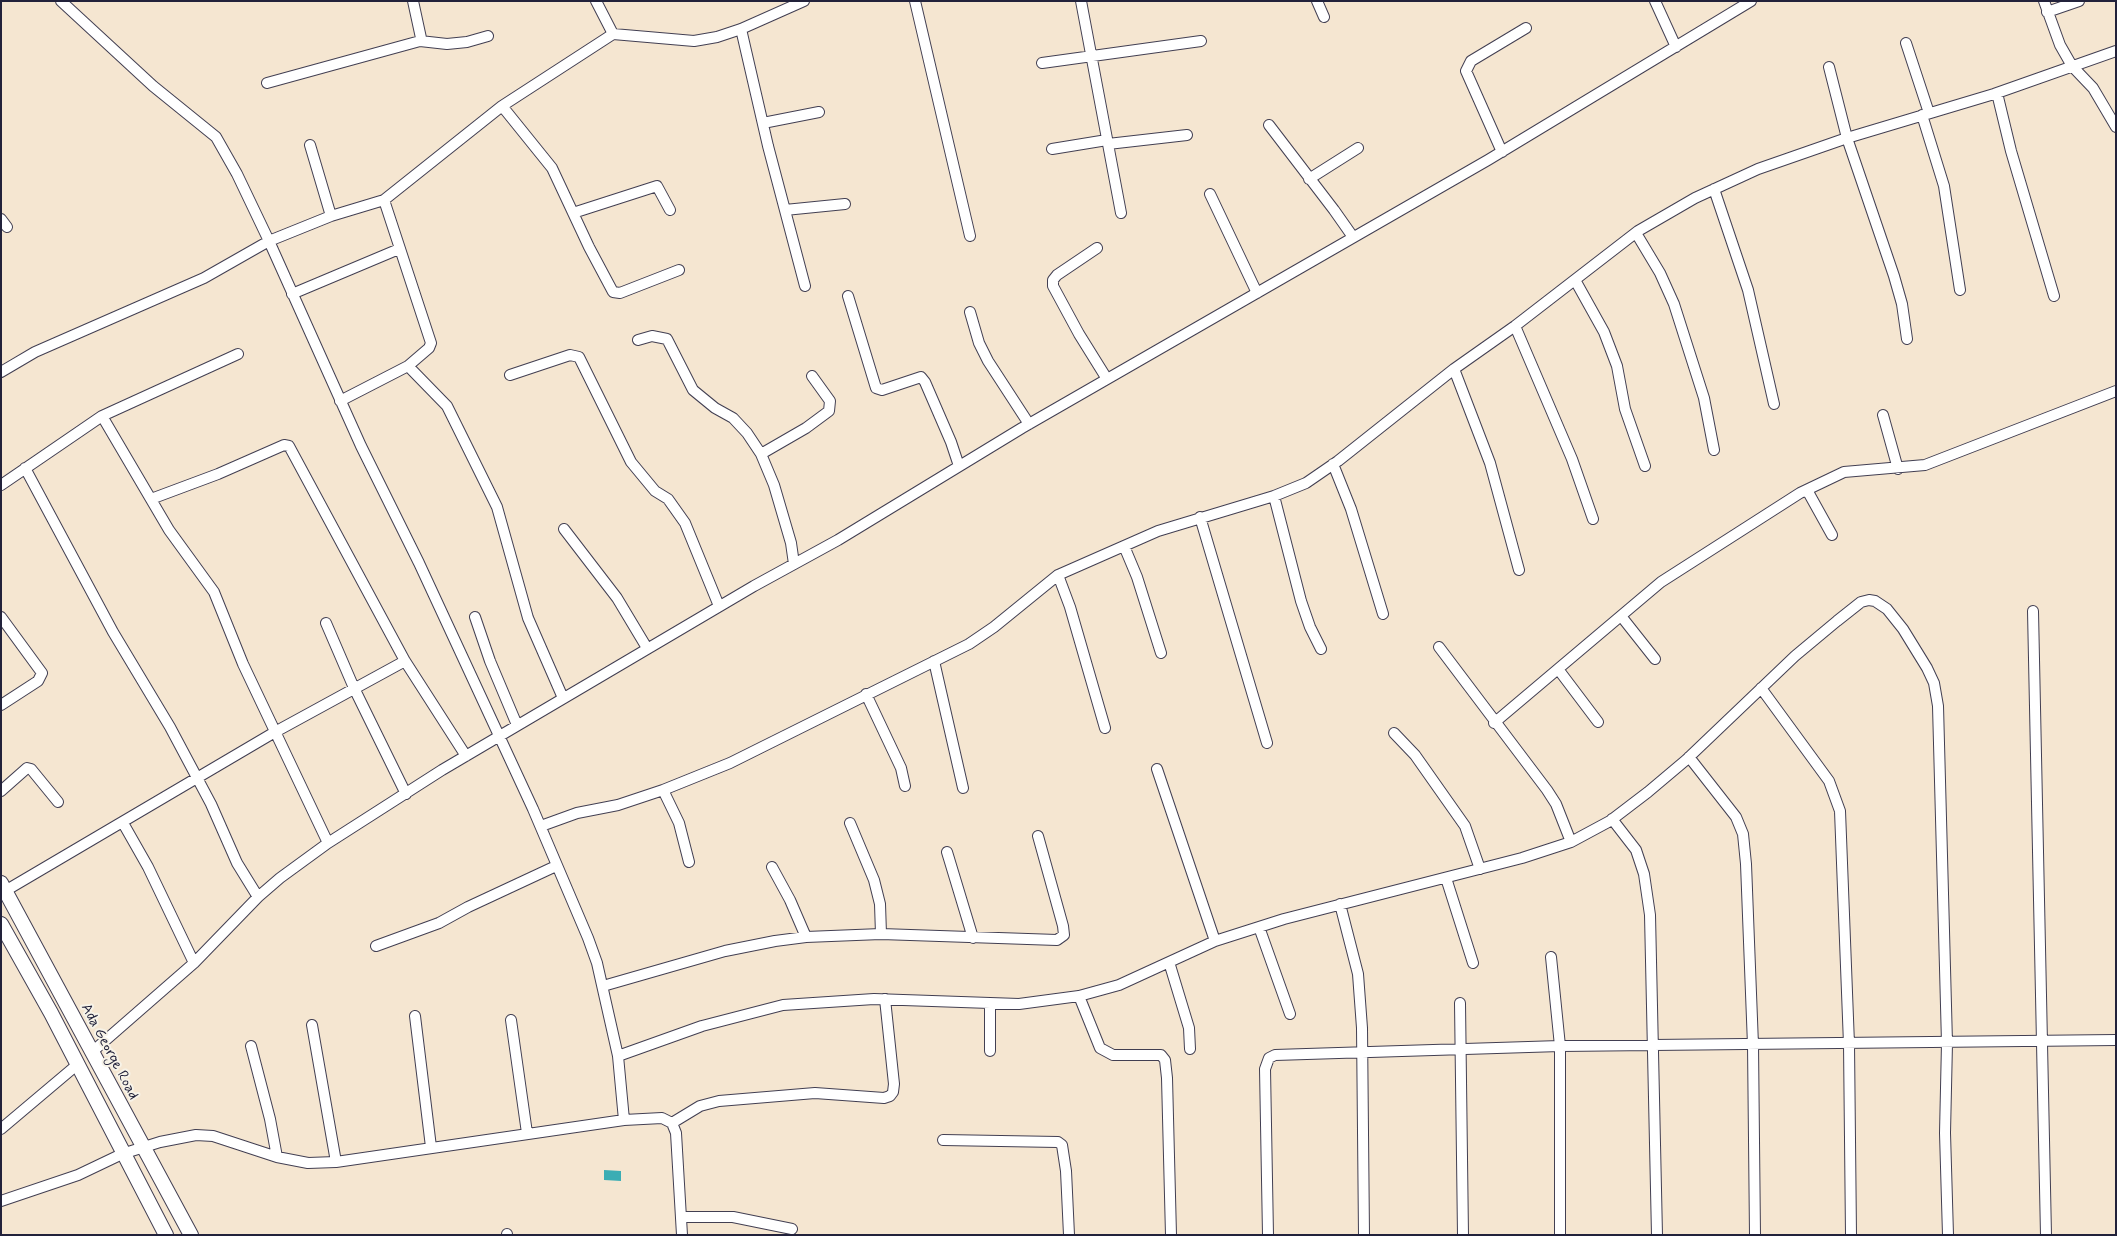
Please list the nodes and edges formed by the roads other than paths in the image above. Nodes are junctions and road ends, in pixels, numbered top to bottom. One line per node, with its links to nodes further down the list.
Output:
1 (61, 1): 55 (street)
2 (413, 1): 18 (street)
3 (596, 1): 16 (street)
4 (804, 1): 15 (street)
5 (915, 1): 53 (street)
6 (1081, 1): 23 (street)
7 (1317, 1): 13 (street)
8 (1655, 1): 21 (street)
9 (1751, 1): 21 (street)
10 (2044, 1): 12 (street)
11 (2079, 1): 12 (street)
12 (2047, 12): 25 (street)
13 (1324, 17)
14 (1526, 28): 41 (street)
15 (741, 29): 16 (street); 32 (street)
16 (613, 34): 29 (street)
17 (488, 36): 18 (street)
18 (420, 41): 27 (street)
19 (1201, 41): 23 (street)
20 (1906, 43): 31 (street)
21 (1676, 47): 41 (street)
22 (2116, 51): 25 (street)
23 (1090, 54): 24 (street); 37 (street)
24 (1042, 63)
25 (2072, 66): 28 (street); 34 (street)
26 (1829, 67): 36 (street)
27 (267, 83)
28 (1997, 93): 31 (street); 65 (street)
29 (502, 106): 45 (street); 49 (street)
30 (819, 112): 32 (street)
31 (1925, 114): 36 (street); 61 (street)
32 (763, 123): 48 (street)
33 (1269, 125): 42 (street)
34 (2116, 127)
35 (1187, 135): 37 (street)
36 (1847, 138): 43 (street); 68 (street)
37 (1107, 142): 40 (street); 50 (street)
38 (310, 145): 51 (street)
39 (1358, 148): 42 (street)
40 (1052, 150)
41 (1502, 152): 54 (street)
42 (1309, 179): 54 (street)
43 (1714, 189): 52 (street); 79 (street)
44 (1210, 194): 62 (street)
45 (384, 200): 51 (street); 57 (street)
46 (845, 204): 48 (street)
47 (670, 210): 49 (street)
48 (785, 210): 60 (street)
49 (573, 213): 58 (street)
50 (1122, 213)
51 (331, 216): 55 (street)
52 (1636, 233): 59 (street); 83 (street)
53 (970, 236)
54 (1353, 237): 62 (street)
55 (270, 241): 63 (street); 73 (street)
56 (1097, 248): 76 (street)
57 (399, 250): 63 (street); 71 (street)
58 (679, 270)
59 (1575, 280): 67 (street); 87 (street)
60 (805, 286)
61 (1960, 290)
62 (1257, 293): 76 (street)
63 (292, 294): 78 (street)
64 (848, 296): 86 (street)
65 (2054, 296)
66 (970, 312): 82 (street)
67 (1516, 326): 72 (street); 95 (street)
68 (1907, 339)
69 (638, 340): 84 (street)
70 (238, 354): 81 (street)
71 (408, 366): 78 (street); 120 (street)
72 (1454, 370): 85 (street); 100 (street)
73 (1, 372)
74 (510, 376): 102 (street)
75 (812, 376): 84 (street)
76 (1107, 379): 82 (street)
77 (2116, 392): 89 (street)
78 (340, 401): 128 (street)
79 (1774, 404)
80 (1883, 415): 89 (street)
81 (102, 416): 88 (street); 93 (street)
82 (1029, 424): 86 (street)
83 (1714, 450)
84 (761, 454): 99 (street)
85 (1333, 464): 92 (street); 104 (street)
86 (959, 466): 99 (street)
87 (1645, 466)
88 (25, 468): 90 (street); 133 (street)
89 (1898, 469): 91 (street)
90 (1, 485)
91 (1806, 490): 97 (street); 105 (street)
92 (1274, 496): 94 (street); 111 (street)
93 (152, 499): 114 (street); 126 (street)
94 (1200, 517): 98 (street); 129 (street)
95 (1593, 519)
96 (564, 528): 110 (street)
97 (1832, 535)
98 (1124, 546): 101 (street); 112 (street)
99 (794, 564): 102 (street)
100 (1519, 570)
101 (1058, 576): 115 (street); 125 (street)
102 (719, 606): 110 (street)
103 (2033, 611): 176 (street)
104 (1383, 614)
105 (1621, 616): 113 (street); 116 (street)
106 (1, 617): 121 (street)
107 (475, 617): 124 (street)
108 (326, 623): 117 (street)
109 (1439, 647): 123 (street)
110 (647, 648): 120 (street)
111 (1322, 648)
112 (1161, 653)
113 (1655, 659)
114 (406, 661): 117 (street); 130 (street)
115 (934, 661): 119 (street); 135 (street)
116 (1558, 669): 122 (street); 123 (street)
117 (354, 688): 126 (street); 138 (street)
118 (1761, 688): 131 (street); 178 (street); 179 (street)
119 (866, 694): 134 (street); 136 (street)
120 (563, 698): 124 (street)
121 (1, 705)
122 (1598, 722)
123 (1494, 723): 145 (street)
124 (517, 725): 128 (street)
125 (1105, 728)
126 (275, 732): 133 (street); 146 (street)
127 (1394, 732): 151 (street)
128 (498, 737): 130 (street); 143 (street)
129 (1267, 743)
130 (466, 756): 138 (street)
131 (1689, 757): 140 (street); 180 (street)
132 (1157, 768): 161 (street)
133 (197, 777): 141 (street); 154 (street)
134 (906, 786)
135 (963, 788)
136 (663, 790): 143 (street); 148 (street)
137 (1, 791): 139 (street)
138 (406, 794): 146 (street)
139 (58, 802)
140 (1612, 819): 145 (street); 183 (street)
141 (123, 823): 153 (street); 165 (street)
142 (850, 823): 158 (street)
143 (540, 826): 149 (street)
144 (1038, 836): 160 (street)
145 (1571, 842): 151 (street)
146 (328, 843): 154 (street)
147 (947, 852): 160 (street)
148 (689, 862)
149 (556, 866): 162 (street); 167 (street)
150 (772, 867): 159 (street)
151 (1480, 869): 152 (street)
152 (1446, 878): 155 (street); 166 (street)
153 (3, 887): 187 (main road, Ada George Road)
154 (258, 897): 165 (street)
155 (1340, 904): 157 (street); 188 (street)
156 (1, 924): 190 (main road)
157 (1259, 927): 161 (street); 172 (street)
158 (882, 934): 159 (street); 160 (street)
159 (806, 937): 167 (street)
160 (973, 938)
161 (1215, 941): 164 (street)
162 (376, 946)
163 (1551, 957): 182 (street)
164 (1169, 962): 168 (street); 184 (street)
165 (194, 963): 187 (street)
166 (1473, 963)
167 (603, 986): 189 (street)
168 (1079, 996): 170 (street); 208 (street)
169 (885, 999): 170 (street); 189 (street); 192 (street)
170 (990, 1003): 185 (street)
171 (1460, 1003): 186 (street)
172 (1290, 1014)
173 (415, 1016): 196 (street)
174 (511, 1020): 194 (street)
175 (312, 1025): 200 (street)
176 (2040, 1040): 177 (street); 178 (street); 217 (street)
177 (2116, 1040)
178 (1947, 1043): 179 (street); 216 (street)
179 (1849, 1044): 180 (street); 215 (street)
180 (1753, 1045): 183 (street); 214 (street)
181 (251, 1046): 199 (street)
182 (1560, 1046): 183 (street); 186 (street); 212 (street)
183 (1654, 1046): 213 (street)
184 (1190, 1049)
185 (990, 1051)
186 (1459, 1051): 188 (street); 211 (street)
187 (92, 1052): 197 (main road, Ada George Road)
188 (1362, 1052): 209 (street); 210 (street)
189 (618, 1056): 191 (street)
190 (78, 1064): 193 (street); 198 (main road)
191 (624, 1120): 192 (street); 194 (street)
192 (672, 1123): 202 (street)
193 (1, 1129)
194 (527, 1133): 196 (street)
195 (943, 1140): 207 (street)
196 (431, 1147): 200 (street)
197 (142, 1148): 198 (street); 199 (street); 205 (main road, Ada George Road)
198 (122, 1154): 201 (street); 204 (main road)
199 (276, 1157): 200 (street)
200 (336, 1162)
201 (1, 1201)
202 (681, 1217): 203 (street); 206 (street)
203 (792, 1229)
204 (166, 1235)
205 (191, 1235)
206 (682, 1235)
207 (1069, 1235)
208 (1171, 1235)
209 (1268, 1235)
210 (1364, 1235)
211 (1463, 1235)
212 (1560, 1235)
213 (1657, 1235)
214 (1755, 1235)
215 (1851, 1235)
216 (1948, 1235)
217 (2046, 1235)

